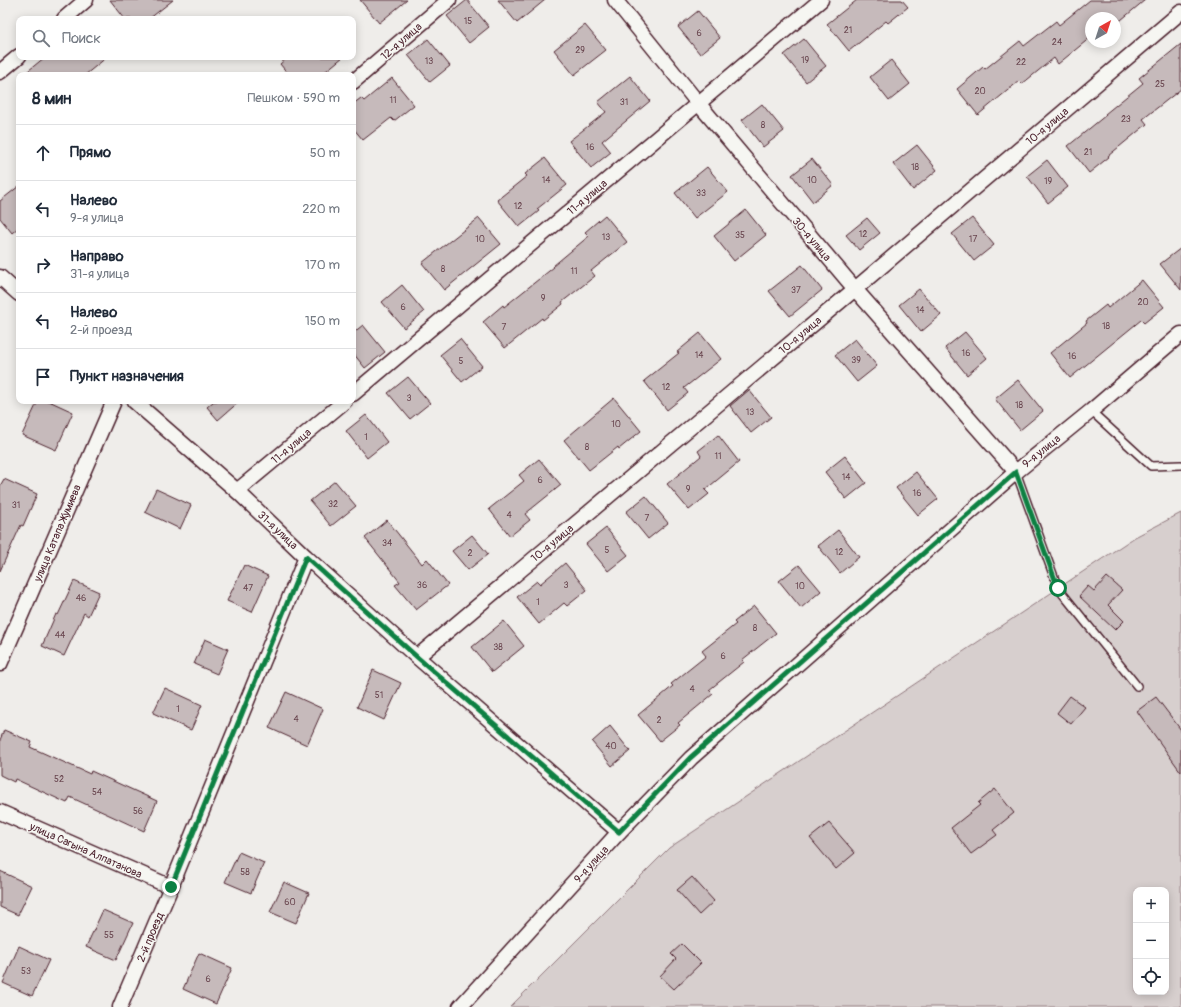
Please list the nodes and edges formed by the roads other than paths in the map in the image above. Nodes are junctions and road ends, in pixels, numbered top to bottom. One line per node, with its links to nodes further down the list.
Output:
1 (86, 0): 6 (street)
2 (449, 0): 9 (street, 12-я улица)
3 (615, 0): 10 (street, 30-я улица)
4 (821, 0): 10 (street, 11-я улица)
5 (1181, 12): 12 (street, 10-я улица)
6 (67, 16)
7 (16, 59): 8 (street)
8 (0, 72)
9 (356, 79)
10 (698, 103): 12 (street, 30-я улица); 15 (street, 11-я улица)
11 (0, 278): 13 (street)
12 (855, 289): 21 (street, 30-я улица); 24 (street, 10-я улица)
13 (16, 291)
14 (1181, 334): 19 (street, 9-я улица)
15 (356, 391)
16 (113, 404): 25 (street, улица Катапа Жумиева)
17 (137, 404): 22 (street, 31-я улица)
18 (341, 404): 22 (street, 11-я улица)
19 (1091, 411): 20 (lane); 21 (street, 9-я улица)
20 (1181, 465)
21 (1016, 472): 26 (lane); 28 (street, 9-я улица)
22 (237, 492): 23 (street, 31-я улица)
23 (306, 557): 24 (street, 31-я улица); 29 (street, 2-й проезд)
24 (417, 657): 28 (street, 31-я улица)
25 (0, 664)
26 (1137, 686)
27 (0, 812): 29 (street, улица Сагына Алпатанова)
28 (619, 832): 31 (street, 9-я улица)
29 (171, 887): 30 (street, 2-й проезд)
30 (120, 1007)
31 (460, 1007)

